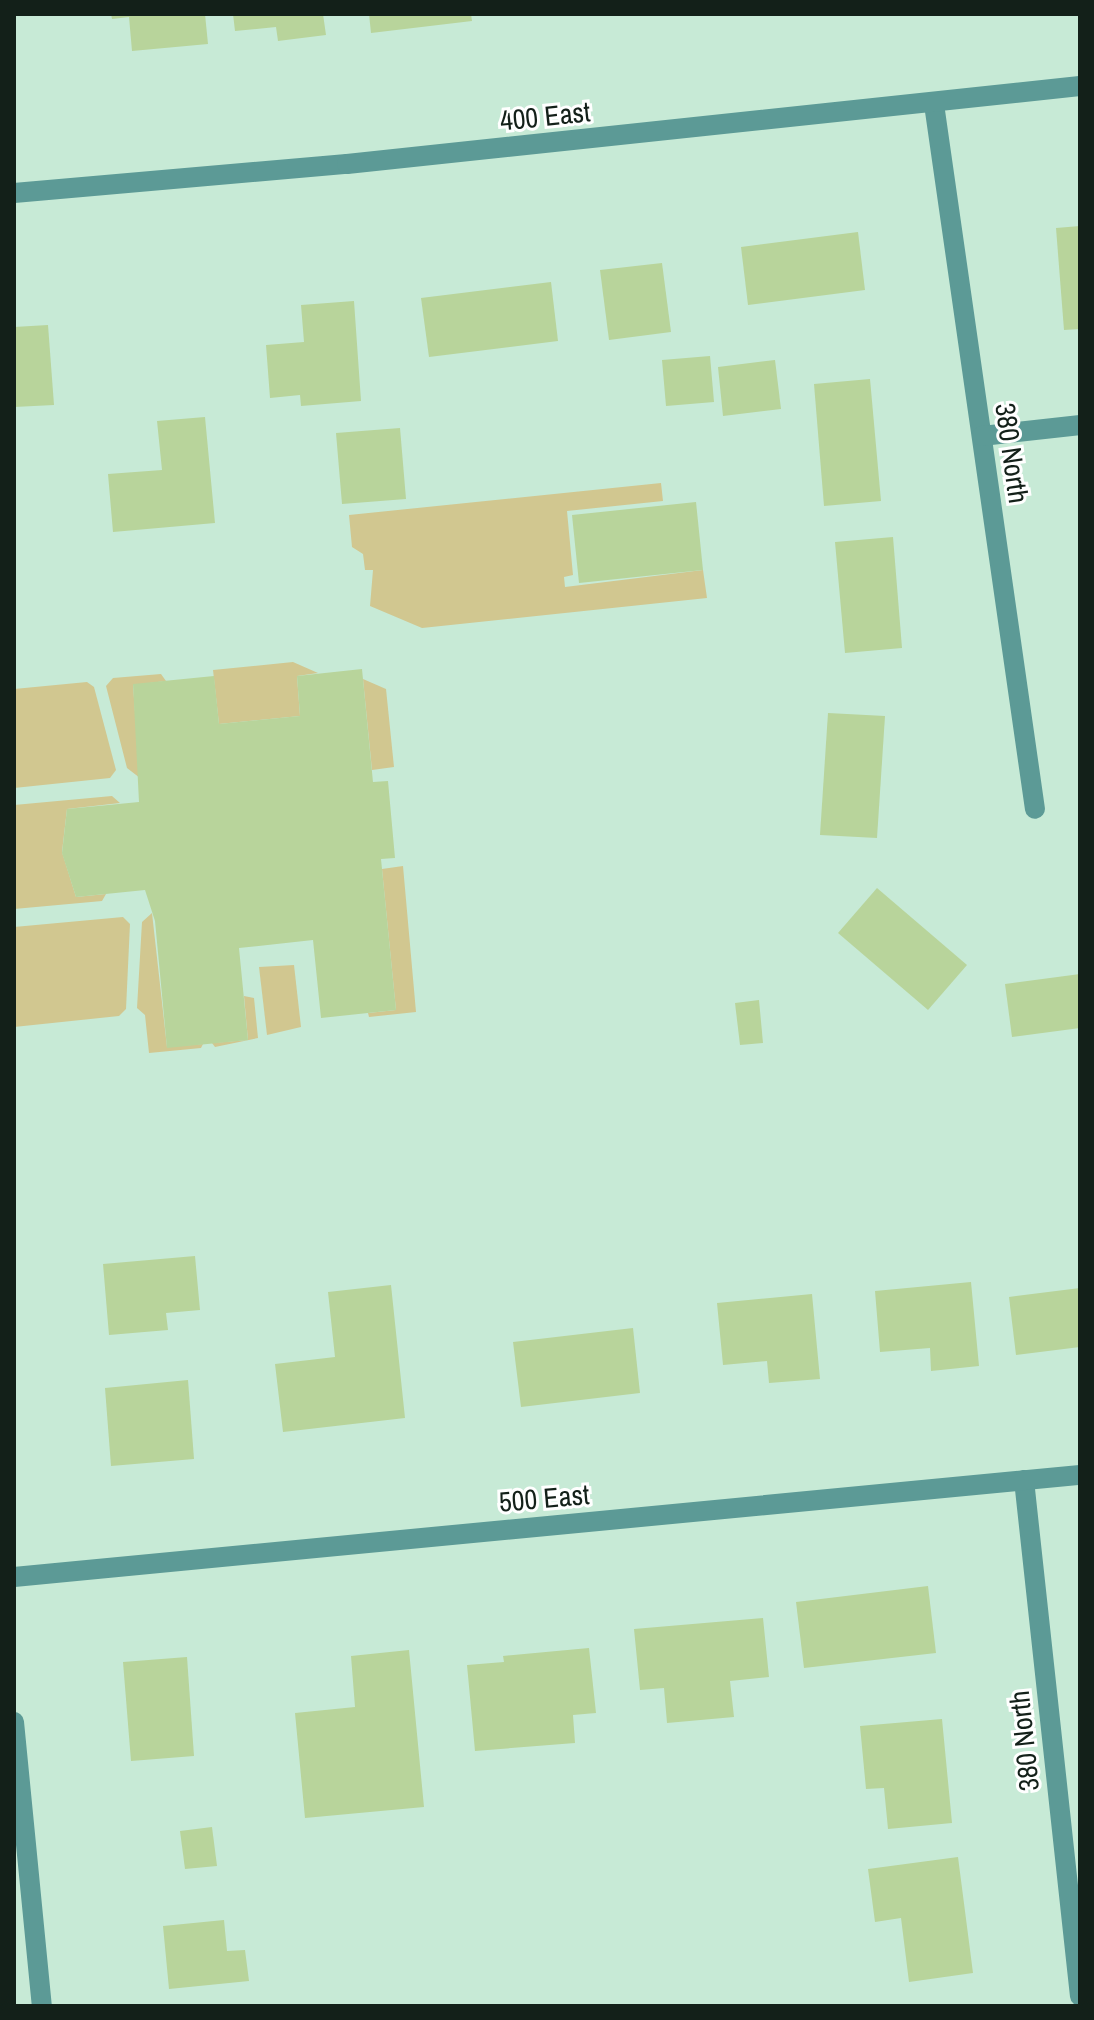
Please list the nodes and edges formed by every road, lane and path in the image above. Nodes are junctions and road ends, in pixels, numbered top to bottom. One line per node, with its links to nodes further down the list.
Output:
1 (1080, 86): 2 (street, 400 East)
2 (934, 104): 3 (street, 400 East); 5 (street, 380 North)
3 (14, 193)
4 (1080, 425): 5 (street)
5 (982, 436): 6 (street, 380 North)
6 (1035, 809)
7 (1080, 1475): 8 (street, 500 East)
8 (1024, 1480): 9 (street, 500 East); 11 (street, 380 North)
9 (14, 1577)
10 (14, 1722): 12 (street)
11 (1080, 1996)
12 (42, 2006)

